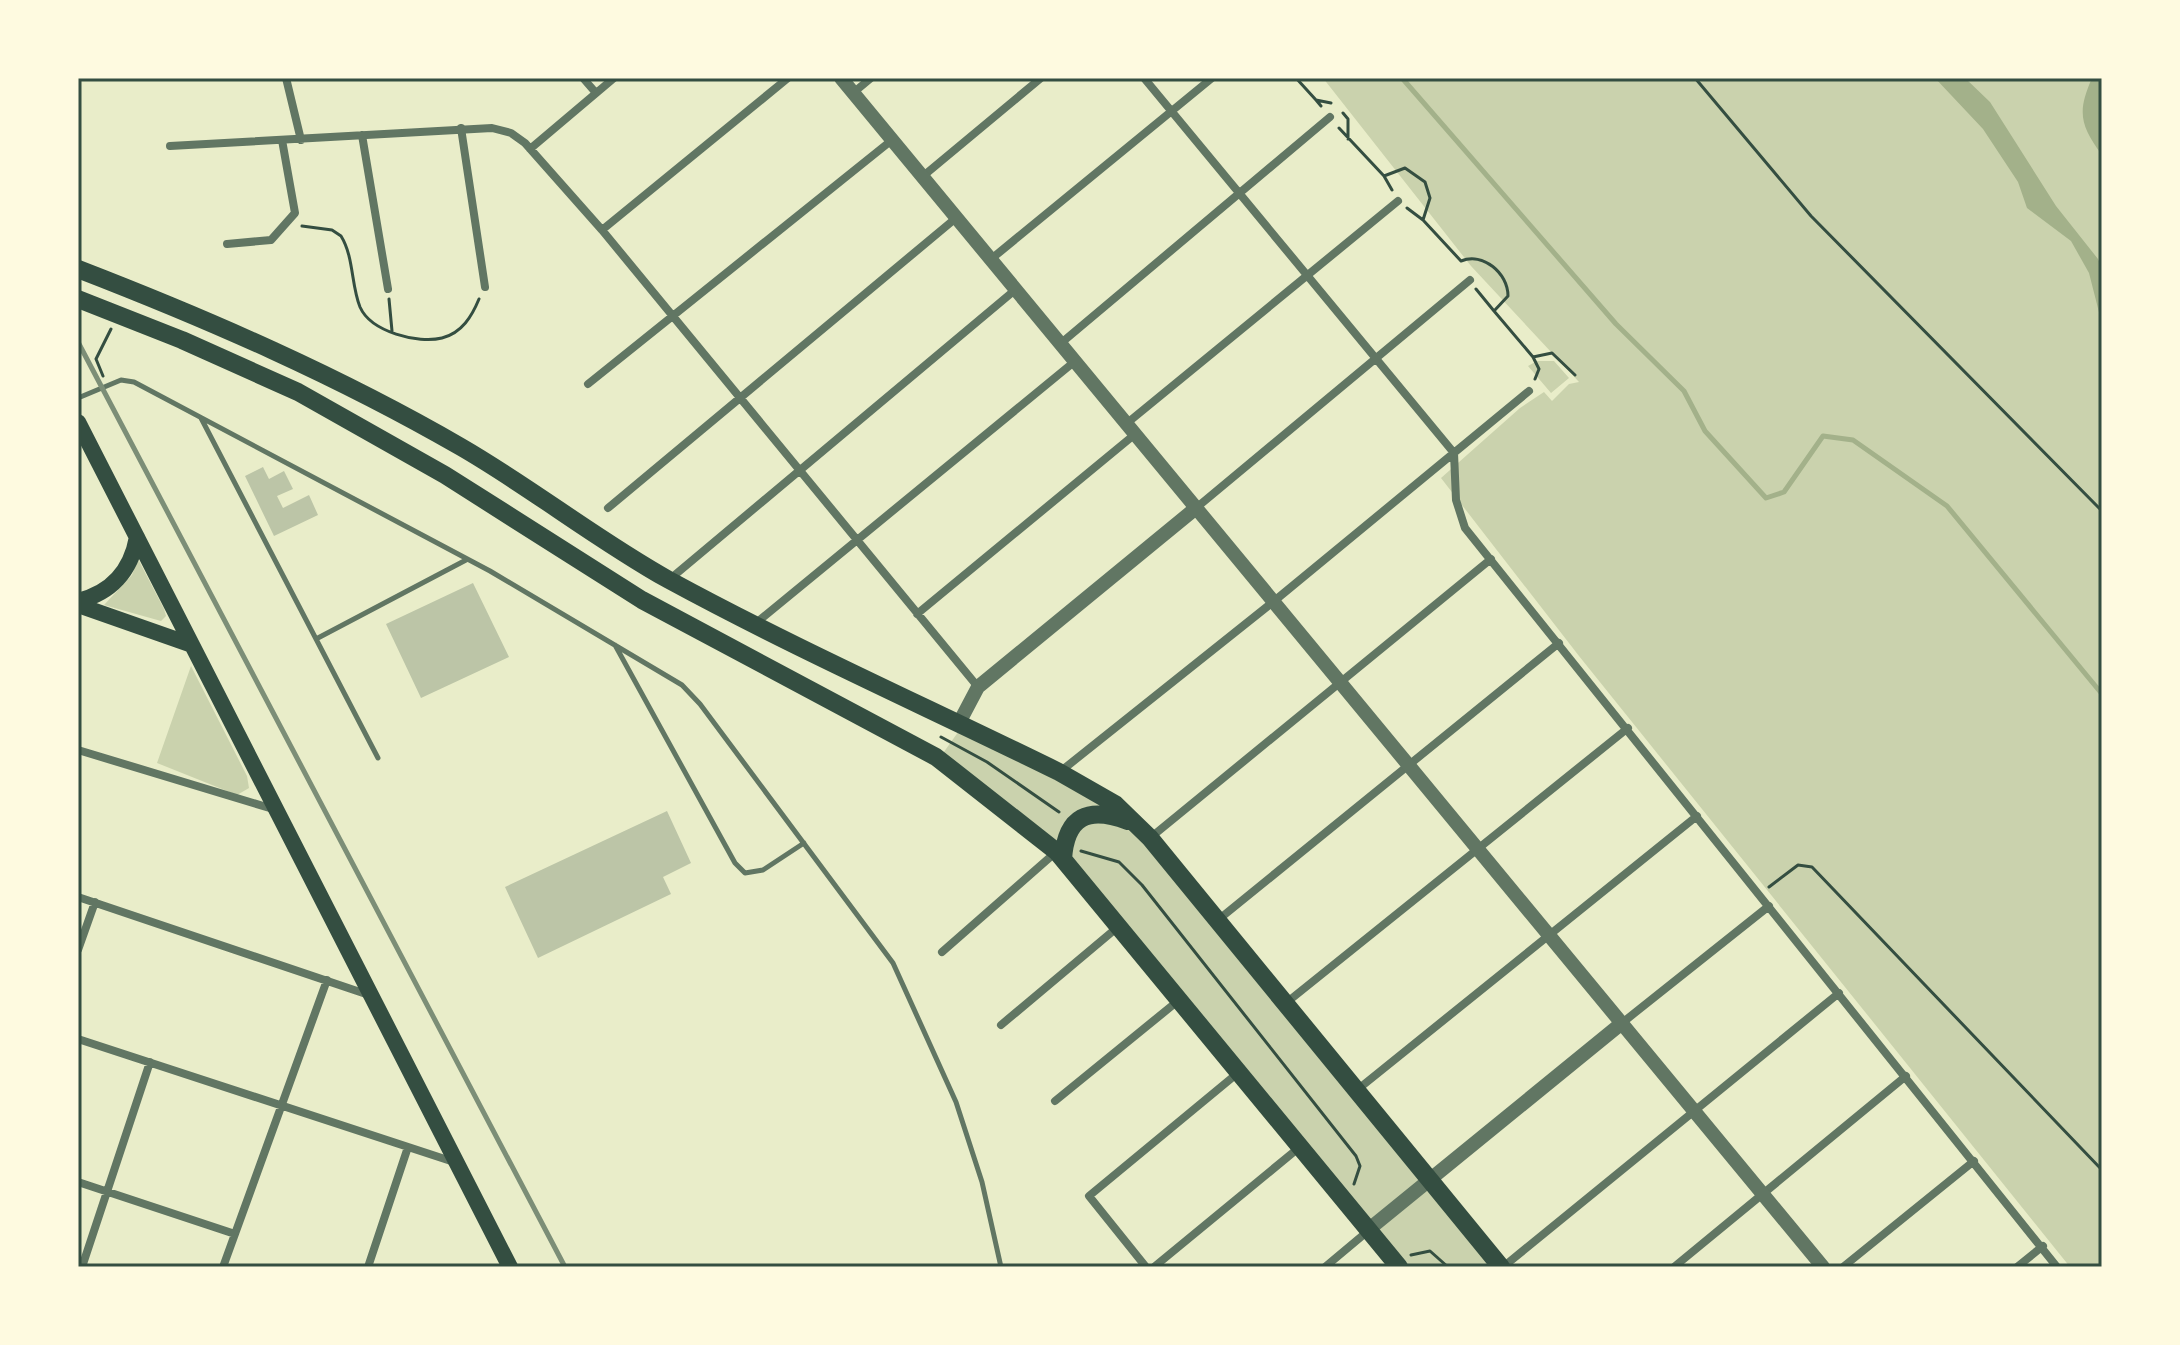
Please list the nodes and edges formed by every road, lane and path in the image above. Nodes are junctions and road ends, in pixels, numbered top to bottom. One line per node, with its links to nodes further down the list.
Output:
1 (286, 78): 19 (street)
2 (583, 78): 11 (street)
3 (614, 78): 11 (street)
4 (788, 78): 27 (street)
5 (841, 78): 12 (street)
6 (871, 78): 12 (street)
7 (1041, 78): 23 (street)
8 (1144, 78): 13 (street)
9 (1212, 78): 13 (street)
10 (1695, 78): 57 (path)
11 (596, 93): 22 (street)
12 (853, 93): 20 (street)
13 (1172, 111): 24 (street); 29 (street)
14 (1330, 117): 24 (street)
15 (461, 128): 16 (street); 22 (street); 33 (street)
16 (362, 135): 19 (street); 34 (street)
17 (1348, 139): 41 (path)
18 (282, 140): 19 (street); 21 (street); 28 (street)
19 (301, 140)
20 (892, 140): 23 (street); 38 (street)
21 (170, 146)
22 (530, 149): 27 (street)
23 (922, 177): 26 (street)
24 (1239, 193): 31 (street); 40 (street)
25 (1398, 201): 31 (street)
26 (956, 218): 29 (street); 49 (street)
27 (602, 230): 38 (street)
28 (227, 244)
29 (990, 260): 35 (street)
30 (78, 269): 62 (main road)
31 (1307, 276): 42 (street); 52 (street)
32 (1470, 280): 42 (street)
33 (485, 287)
34 (388, 289): 39 (path)
35 (1015, 290): 40 (street); 54 (street)
36 (78, 299): 37 (main road)
37 (117, 314): 46 (path); 87 (main road)
38 (671, 317): 45 (street); 49 (street)
39 (392, 331)
40 (1059, 344): 43 (street)
41 (1533, 357): 44 (path); 47 (path)
42 (1376, 358): 53 (street); 56 (street)
43 (1074, 362): 52 (street); 59 (street)
44 (1575, 375)
45 (588, 384)
46 (108, 385): 48 (lane); 50 (lane)
47 (1529, 391): 53 (street)
48 (78, 398)
49 (739, 398): 54 (street); 55 (street)
50 (200, 416): 60 (lane); 67 (lane)
51 (78, 422): 58 (main road)
52 (1130, 430): 56 (street); 65 (street)
53 (1454, 453): 61 (street); 63 (street)
54 (799, 471): 59 (street); 62 (street)
55 (608, 508)
56 (1196, 508): 63 (street); 72 (street)
57 (2102, 511)
58 (137, 537): 64 (main road); 69 (main road)
59 (857, 542): 65 (street); 66 (street)
60 (466, 559): 67 (lane); 70 (lane)
61 (1491, 559): 68 (street); 71 (street)
62 (669, 579): 66 (main road)
63 (1273, 602): 71 (street); 79 (street)
64 (78, 603): 69 (main road)
65 (917, 614): 72 (street)
66 (755, 623): 73 (main road)
67 (316, 639): 77 (lane)
68 (1559, 643): 74 (street); 78 (street)
69 (192, 645): 80 (main road)
70 (614, 645): 85 (lane); 85 (lane)
71 (1340, 683): 78 (street); 84 (street)
72 (978, 687): 73 (street)
73 (959, 723): 79 (main road)
74 (1628, 728): 81 (street); 86 (street)
75 (936, 734): 82 (path)
76 (78, 750): 80 (street)
77 (378, 758)
78 (1408, 765): 86 (street); 92 (street)
79 (1059, 772): 83 (main road)
80 (273, 809): 99 (main road)
81 (1697, 816): 91 (street); 94 (street)
82 (1073, 822): 83 (main road); 87 (main road); 120 (path)
83 (1134, 823): 84 (main road)
84 (1150, 838): 92 (main road)
85 (804, 843): 130 (lane)
86 (1478, 849): 94 (street); 101 (street)
87 (1060, 856): 93 (main road); 96 (street)
88 (1765, 889): 116 (path)
89 (78, 897): 90 (street)
90 (95, 902): 95 (street); 97 (street)
91 (1769, 906): 98 (street); 102 (street)
92 (1217, 920): 101 (main road)
93 (1119, 925): 100 (main road); 103 (street)
94 (1550, 935): 102 (street); 108 (street)
95 (78, 950)
96 (942, 952)
97 (327, 980): 99 (street); 110 (street)
98 (1839, 993): 107 (street); 111 (street)
99 (373, 997): 115 (main road)
100 (1179, 999): 106 (main road); 109 (street)
101 (1285, 1003): 108 (main road)
102 (1622, 1023): 111 (street); 117 (street)
103 (1001, 1025)
104 (78, 1039): 105 (street)
105 (150, 1062): 110 (street); 119 (street)
106 (1240, 1072): 112 (main road); 131 (street)
107 (1906, 1076): 114 (street); 121 (street)
108 (1357, 1090): 117 (main road)
109 (1055, 1101)
110 (282, 1105): 113 (street); 123 (street)
111 (1695, 1111): 121 (street); 135 (street)
112 (1301, 1146): 122 (main road); 132 (street)
113 (408, 1147): 115 (street); 128 (street)
114 (1974, 1161): 124 (street); 138 (street)
115 (461, 1164): 129 (main road)
116 (2102, 1170)
117 (1430, 1180): 122 (street); 135 (main road)
118 (78, 1182): 119 (street)
119 (107, 1191): 123 (street); 126 (street)
120 (1358, 1193)
121 (1764, 1195): 136 (street); 137 (street)
122 (1368, 1230): 125 (main road); 133 (street)
123 (235, 1234): 127 (street)
124 (2043, 1246): 139 (street); 140 (street)
125 (1404, 1261): 134 (path)
126 (82, 1267)
127 (223, 1267)
128 (368, 1267)
129 (510, 1267)
130 (1001, 1267)
131 (1146, 1267)
132 (1154, 1267)
133 (1325, 1267)
134 (1448, 1267)
135 (1502, 1267)
136 (1674, 1267)
137 (1823, 1267)
138 (1843, 1267)
139 (2017, 1267)
140 (2057, 1267)

